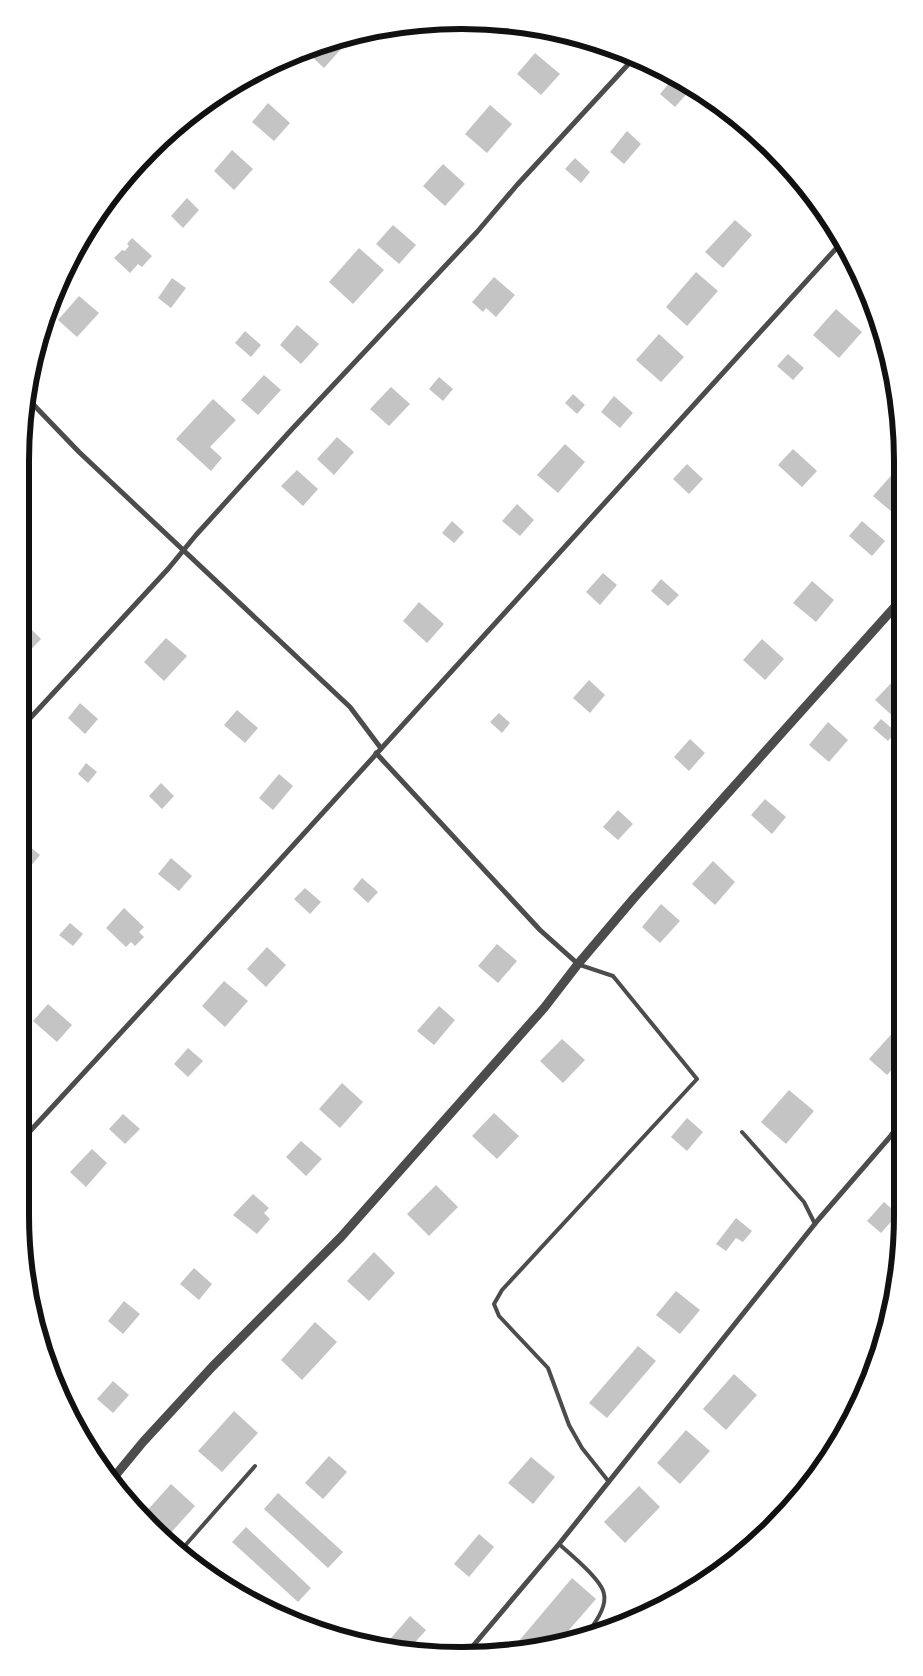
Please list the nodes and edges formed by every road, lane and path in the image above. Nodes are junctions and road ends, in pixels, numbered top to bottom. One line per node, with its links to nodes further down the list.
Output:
1 (629, 63): 4 (street)
2 (837, 247): 7 (street)
3 (32, 403): 4 (street)
4 (184, 550): 6 (street); 7 (street)
5 (894, 608): 9 (street)
6 (29, 719)
7 (380, 747): 8 (street)
8 (376, 753): 9 (street); 10 (street)
9 (578, 964): 15 (street); 16 (lane)
10 (29, 1132)
11 (742, 1132): 13 (lane)
12 (892, 1134): 13 (street)
13 (814, 1224): 16 (street)
14 (255, 1466): 18 (lane)
15 (116, 1475)
16 (609, 1482): 17 (street)
17 (559, 1544): 19 (lane); 20 (street)
18 (184, 1547)
19 (591, 1627)
20 (472, 1647)

